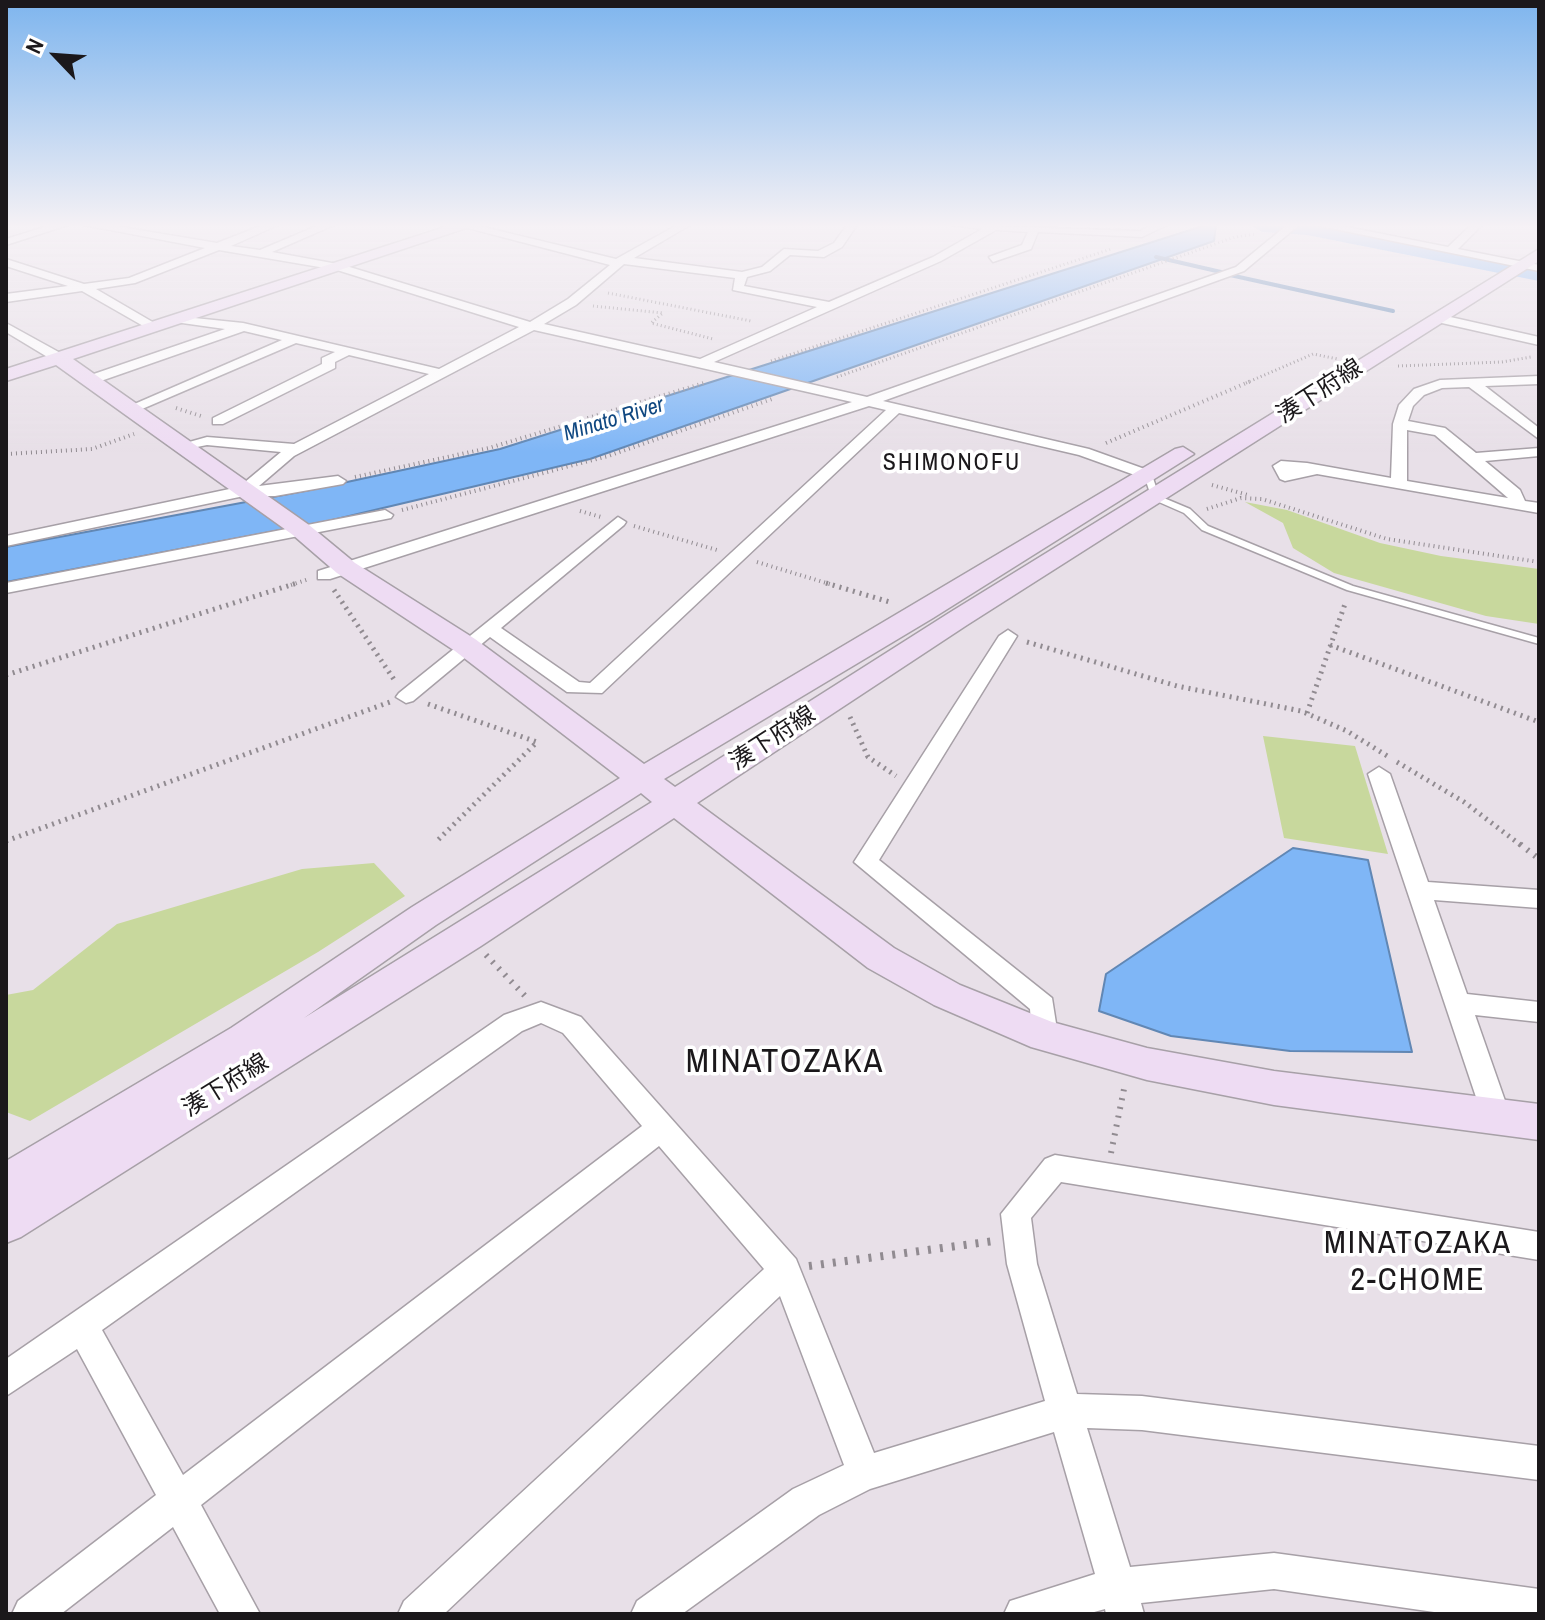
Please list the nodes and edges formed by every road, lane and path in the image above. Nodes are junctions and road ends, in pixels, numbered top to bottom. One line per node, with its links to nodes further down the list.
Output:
1 (107, 301): 18 (street)
2 (236, 301): 15 (main road)
3 (448, 301): 16 (street)
4 (657, 301): 20 (path)
5 (802, 301): 13 (street)
6 (842, 301): 13 (street)
7 (954, 301): 29 (path)
8 (1053, 301): 35 (path)
9 (1151, 301): 36 (street)
10 (1461, 301): 27 (main road, 湊下府線)
11 (1465, 301): 14 (main road, 湊下府線)
12 (572, 302): 16 (street); 23 (path)
13 (830, 306): 20 (street)
14 (1437, 318): 22 (street); 27 (main road, 湊下府線)
15 (179, 319): 18 (main road); 19 (street)
16 (531, 326): 28 (street); 30 (street)
17 (6, 327): 26 (street)
18 (152, 327): 26 (main road)
19 (243, 327): 21 (street); 32 (street)
20 (780, 330): 23 (street)
21 (295, 339): 24 (street); 38 (street)
22 (1539, 341)
23 (736, 349): 28 (street)
24 (348, 351): 30 (street); 39 (street)
25 (1539, 356): 27 (path)
26 (59, 358): 31 (main road); 32 (main road)
27 (1355, 360): 45 (path); 52 (main road, 湊下府線)
28 (701, 363): 29 (street)
29 (736, 372): 35 (street); 50 (path)
30 (444, 374): 44 (street)
31 (6, 375)
32 (90, 380): 38 (main road)
33 (1539, 380): 34 (street)
34 (1471, 382): 40 (street); 42 (street)
35 (804, 388): 36 (street); 60 (path)
36 (867, 402): 37 (street); 56 (street)
37 (896, 408): 45 (street); 64 (street)
38 (130, 409): 41 (main road)
39 (218, 421)
40 (1400, 424): 48 (street); 51 (street)
41 (156, 428): 43 (main road); 47 (path)
42 (1539, 435)
43 (182, 446): 44 (street); 54 (main road)
44 (298, 449): 54 (street)
45 (1084, 452): 52 (street)
46 (1539, 452): 48 (street)
47 (6, 454)
48 (1473, 458): 57 (street)
49 (1307, 468): 51 (street)
50 (338, 481): 54 (street)
51 (1399, 484): 57 (street)
52 (1152, 486): 59 (lane); 69 (main road, 湊下府線); 76 (main road, 湊下府線)
53 (1223, 488): 55 (path)
54 (244, 491): 62 (main road); 63 (street)
55 (1262, 499): 59 (path); 65 (path)
56 (552, 503): 61 (path); 66 (street)
57 (1518, 504): 58 (street)
58 (1539, 508)
59 (1187, 511): 68 (lane)
60 (385, 515): 62 (street)
61 (618, 522): 64 (path); 71 (street)
62 (301, 530): 66 (main road); 67 (street)
63 (6, 541)
64 (735, 555): 69 (path); 71 (street)
65 (1539, 562)
66 (335, 571): 71 (main road); 74 (path); 75 (path)
67 (6, 588)
68 (1350, 588): 72 (lane); 73 (path)
69 (924, 612): 80 (main road, 湊下府線)
70 (1008, 636): 77 (path); 81 (street)
71 (478, 637): 75 (street); 80 (main road)
72 (1539, 641)
73 (1330, 645): 77 (path); 78 (path)
74 (6, 675)
75 (406, 697): 83 (path); 84 (path)
76 (830, 702): 81 (path); 82 (main road, 湊下府線)
77 (1307, 713): 85 (path)
78 (1539, 722)
79 (1379, 774): 86 (street)
80 (644, 777): 82 (main road); 98 (main road, 湊下府線)
81 (915, 784): 92 (street)
82 (675, 802): 88 (main road, 湊下府線); 92 (main road)
83 (438, 840)
84 (6, 841)
85 (1539, 859)
86 (1420, 890): 87 (street); 89 (street)
87 (1539, 899)
88 (468, 936): 90 (path); 99 (main road, 湊下府線)
89 (1458, 1003): 91 (street); 94 (street)
90 (541, 1012): 96 (street); 103 (street)
91 (1539, 1012)
92 (1045, 1036): 93 (main road)
93 (1130, 1059): 94 (main road); 97 (path)
94 (1496, 1115): 95 (main road)
95 (1539, 1122)
96 (661, 1128): 102 (street); 108 (street)
97 (1106, 1178): 100 (street); 101 (street)
98 (6, 1184)
99 (6, 1223)
100 (1019, 1238): 102 (path); 105 (street)
101 (1539, 1246)
102 (785, 1270): 107 (street); 113 (street)
103 (82, 1326): 104 (street); 108 (street)
104 (6, 1379)
105 (1067, 1411): 106 (street); 107 (street); 109 (street)
106 (1539, 1463)
107 (865, 1473): 114 (street)
108 (178, 1500): 111 (street); 112 (street)
109 (1120, 1600): 110 (street); 115 (street)
110 (1539, 1608)
111 (31, 1614)
112 (241, 1614)
113 (417, 1614)
114 (650, 1614)
115 (1023, 1614)

